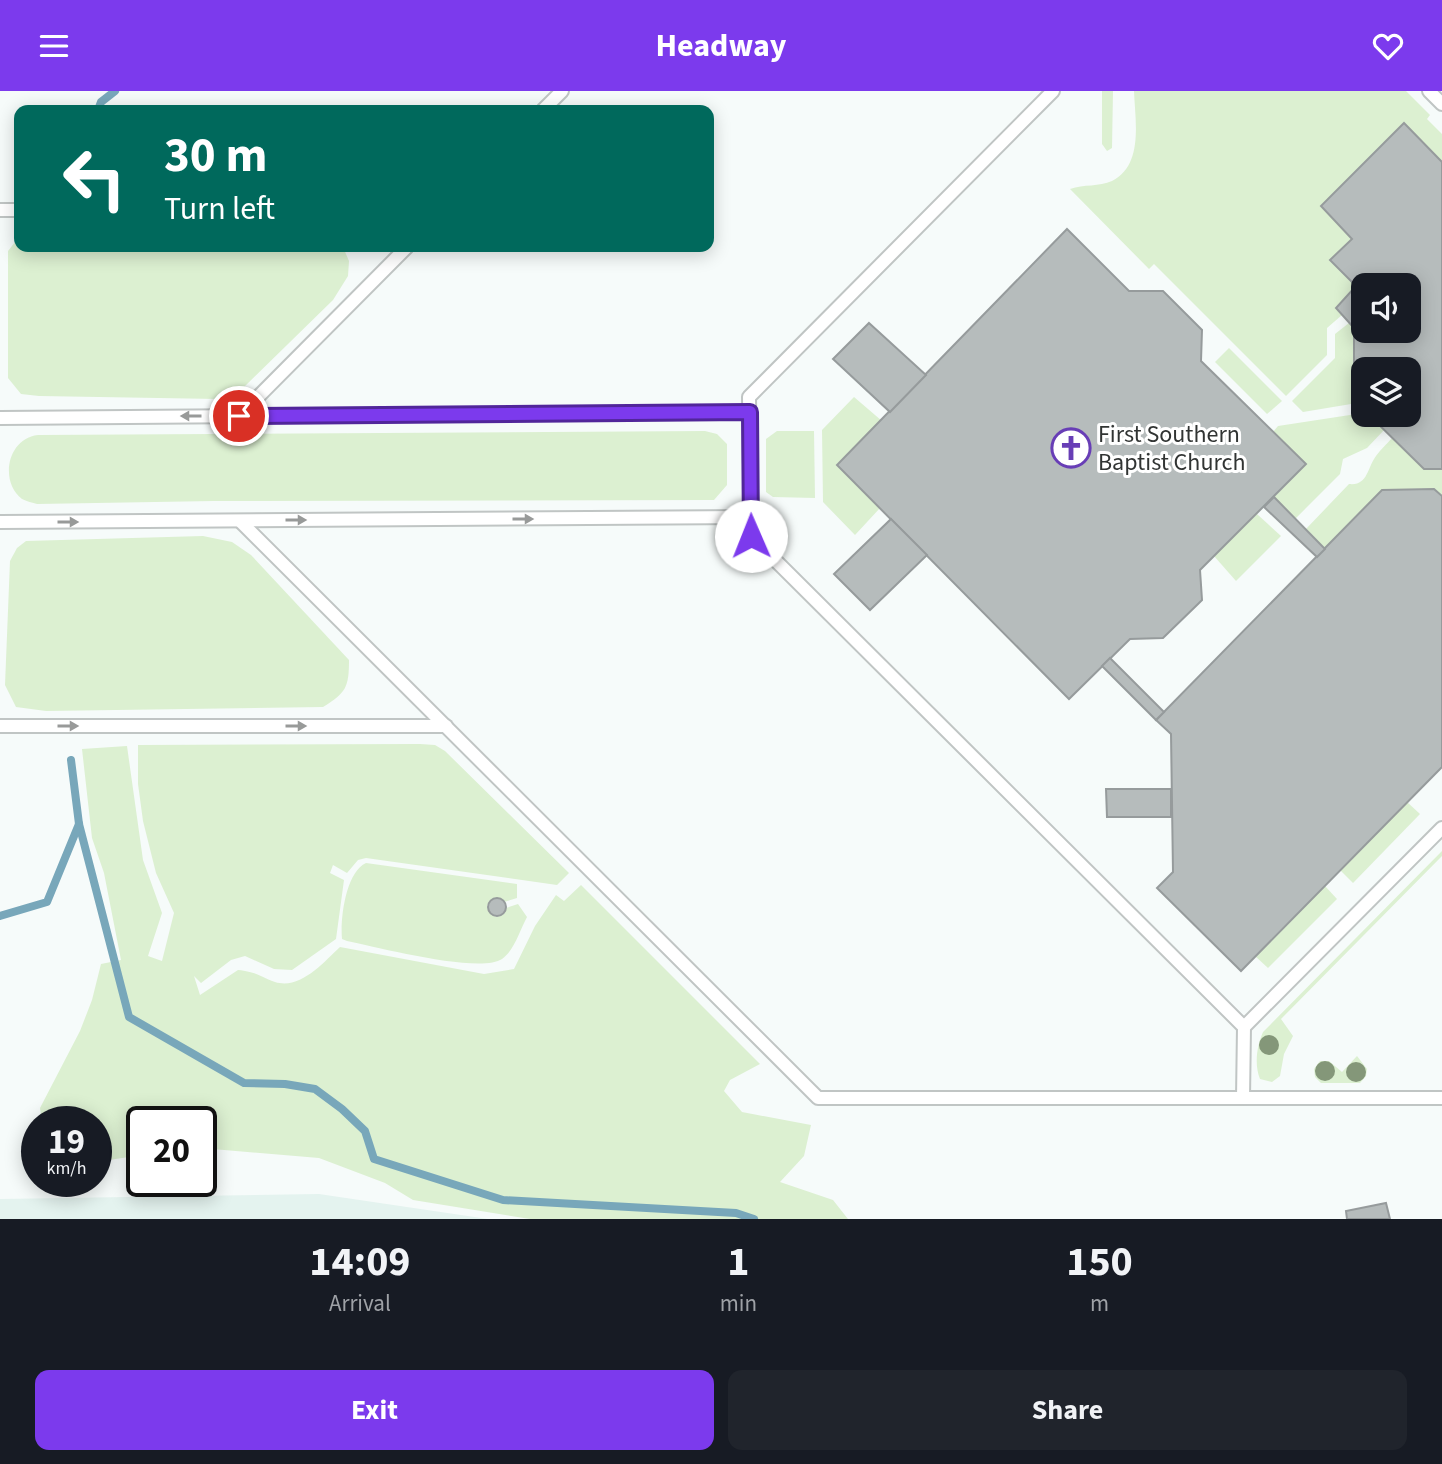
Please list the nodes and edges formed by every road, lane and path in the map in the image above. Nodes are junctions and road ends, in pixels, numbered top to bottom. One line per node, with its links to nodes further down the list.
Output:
1 (562, 91): 5 (lane)
2 (1053, 91): 7 (lane)
3 (1429, 91): 4 (lane)
4 (1442, 104)
5 (548, 105)
6 (402, 252): 8 (lane)
7 (750, 412): 8 (lane); 10 (lane)
8 (239, 416): 9 (lane, one-way to 9)
9 (0, 418)
10 (751, 517): 11 (lane, one-way to 10); 16 (lane)
11 (240, 521): 12 (lane, one-way to 11); 14 (lane)
12 (0, 522)
13 (0, 726): 14 (lane, one-way to 14)
14 (446, 726): 17 (lane)
15 (1442, 828): 16 (lane)
16 (1244, 1027): 17 (lane)
17 (1244, 1098): 18 (lane)
18 (1442, 1098)

